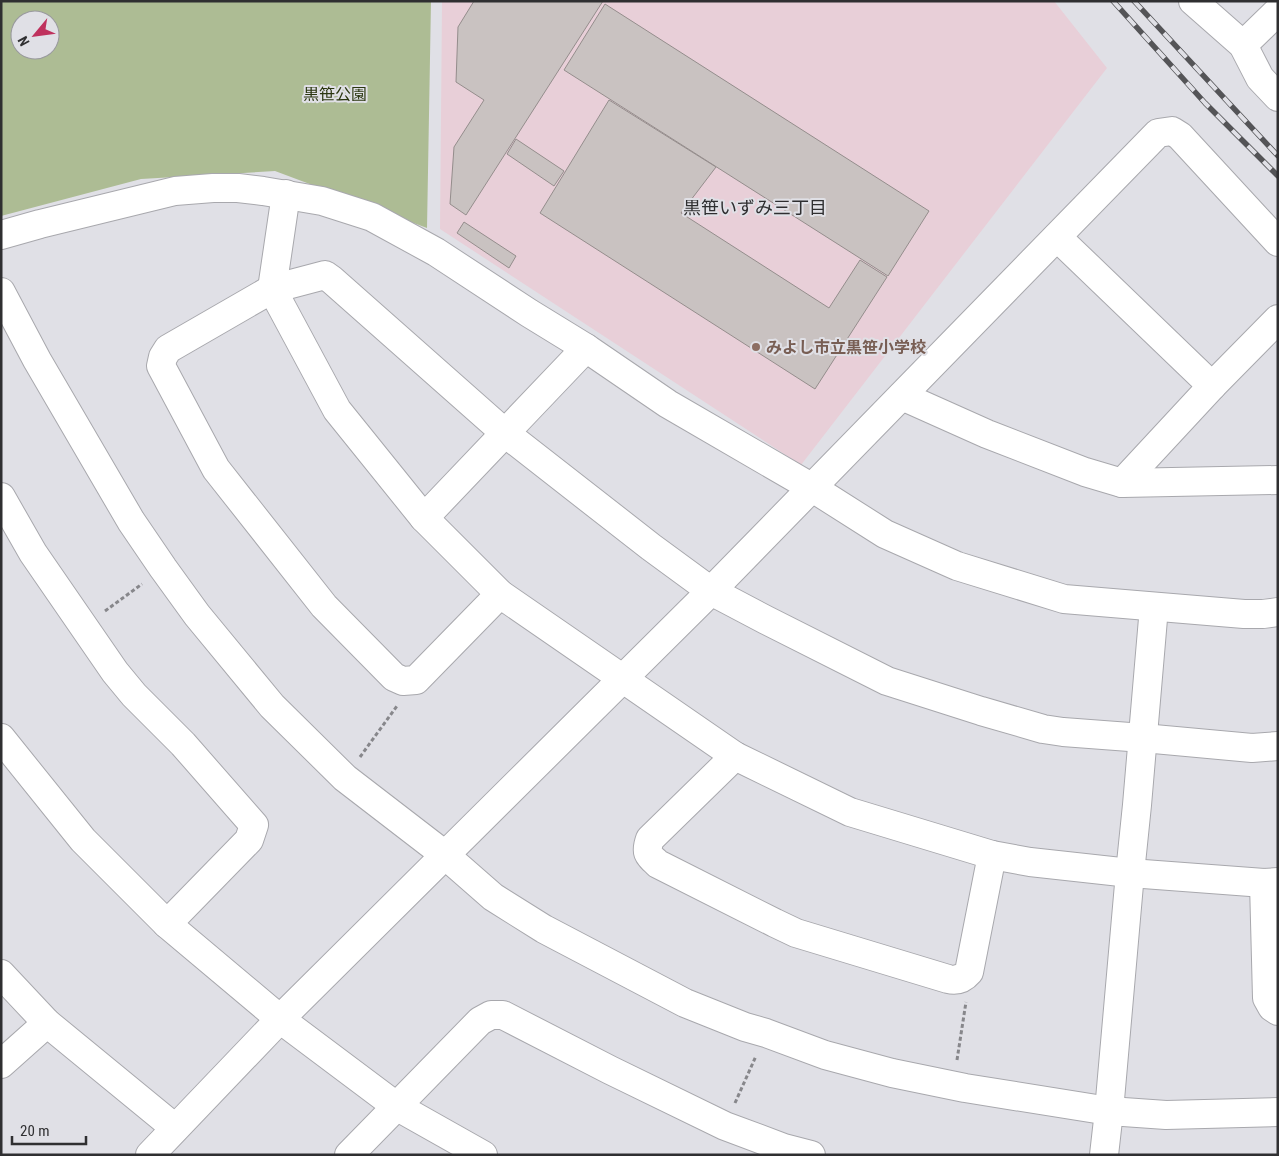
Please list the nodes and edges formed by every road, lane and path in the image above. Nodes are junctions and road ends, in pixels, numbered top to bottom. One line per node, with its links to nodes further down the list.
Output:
1 (1192, 1): 3 (street)
2 (1278, 11): 3 (street)
3 (1242, 45): 4 (street)
4 (1278, 97)
5 (286, 194): 6 (street); 9 (street); 12 (street)
6 (1, 235)
7 (1057, 237): 8 (street); 13 (street); 14 (street)
8 (1278, 242)
9 (272, 289): 15 (street); 20 (street); 28 (street)
10 (1, 292): 21 (street)
11 (1278, 319): 13 (street)
12 (586, 348): 15 (street); 18 (street)
13 (1212, 386): 17 (street)
14 (902, 396): 17 (street); 18 (street)
15 (505, 433): 20 (street); 22 (street)
16 (1278, 480): 17 (street)
17 (1122, 483)
18 (811, 487): 22 (street); 24 (street)
19 (1, 497): 26 (street)
20 (424, 518): 23 (street)
21 (163, 568): 26 (path); 33 (street)
22 (711, 591): 27 (street); 30 (street)
23 (500, 594): 27 (street); 28 (street)
24 (1154, 607): 25 (street); 30 (street)
25 (1278, 612)
26 (85, 627): 38 (street)
27 (623, 677): 32 (street); 34 (street)
28 (416, 680): 33 (path)
29 (1, 738): 38 (street)
30 (1143, 738): 31 (street); 36 (street)
31 (1278, 746)
32 (736, 756): 35 (street); 39 (street)
33 (345, 778): 34 (street)
34 (445, 855): 42 (street); 44 (street)
35 (992, 855): 36 (street); 39 (street)
36 (1130, 873): 37 (street); 48 (street)
37 (1271, 882): 41 (street)
38 (167, 924): 42 (street)
39 (969, 972): 46 (path)
40 (1, 974): 43 (street)
41 (1278, 1011)
42 (280, 1019): 47 (street); 51 (street)
43 (47, 1023): 45 (street); 51 (street)
44 (766, 1033): 46 (street); 50 (path)
45 (1, 1064)
46 (946, 1084): 48 (street)
47 (396, 1106): 50 (street); 53 (street); 54 (street)
48 (1109, 1111): 49 (street); 56 (street)
49 (1278, 1112)
50 (725, 1126): 55 (street)
51 (176, 1128): 52 (street)
52 (150, 1155)
53 (349, 1155)
54 (483, 1155)
55 (811, 1155)
56 (1104, 1155)

